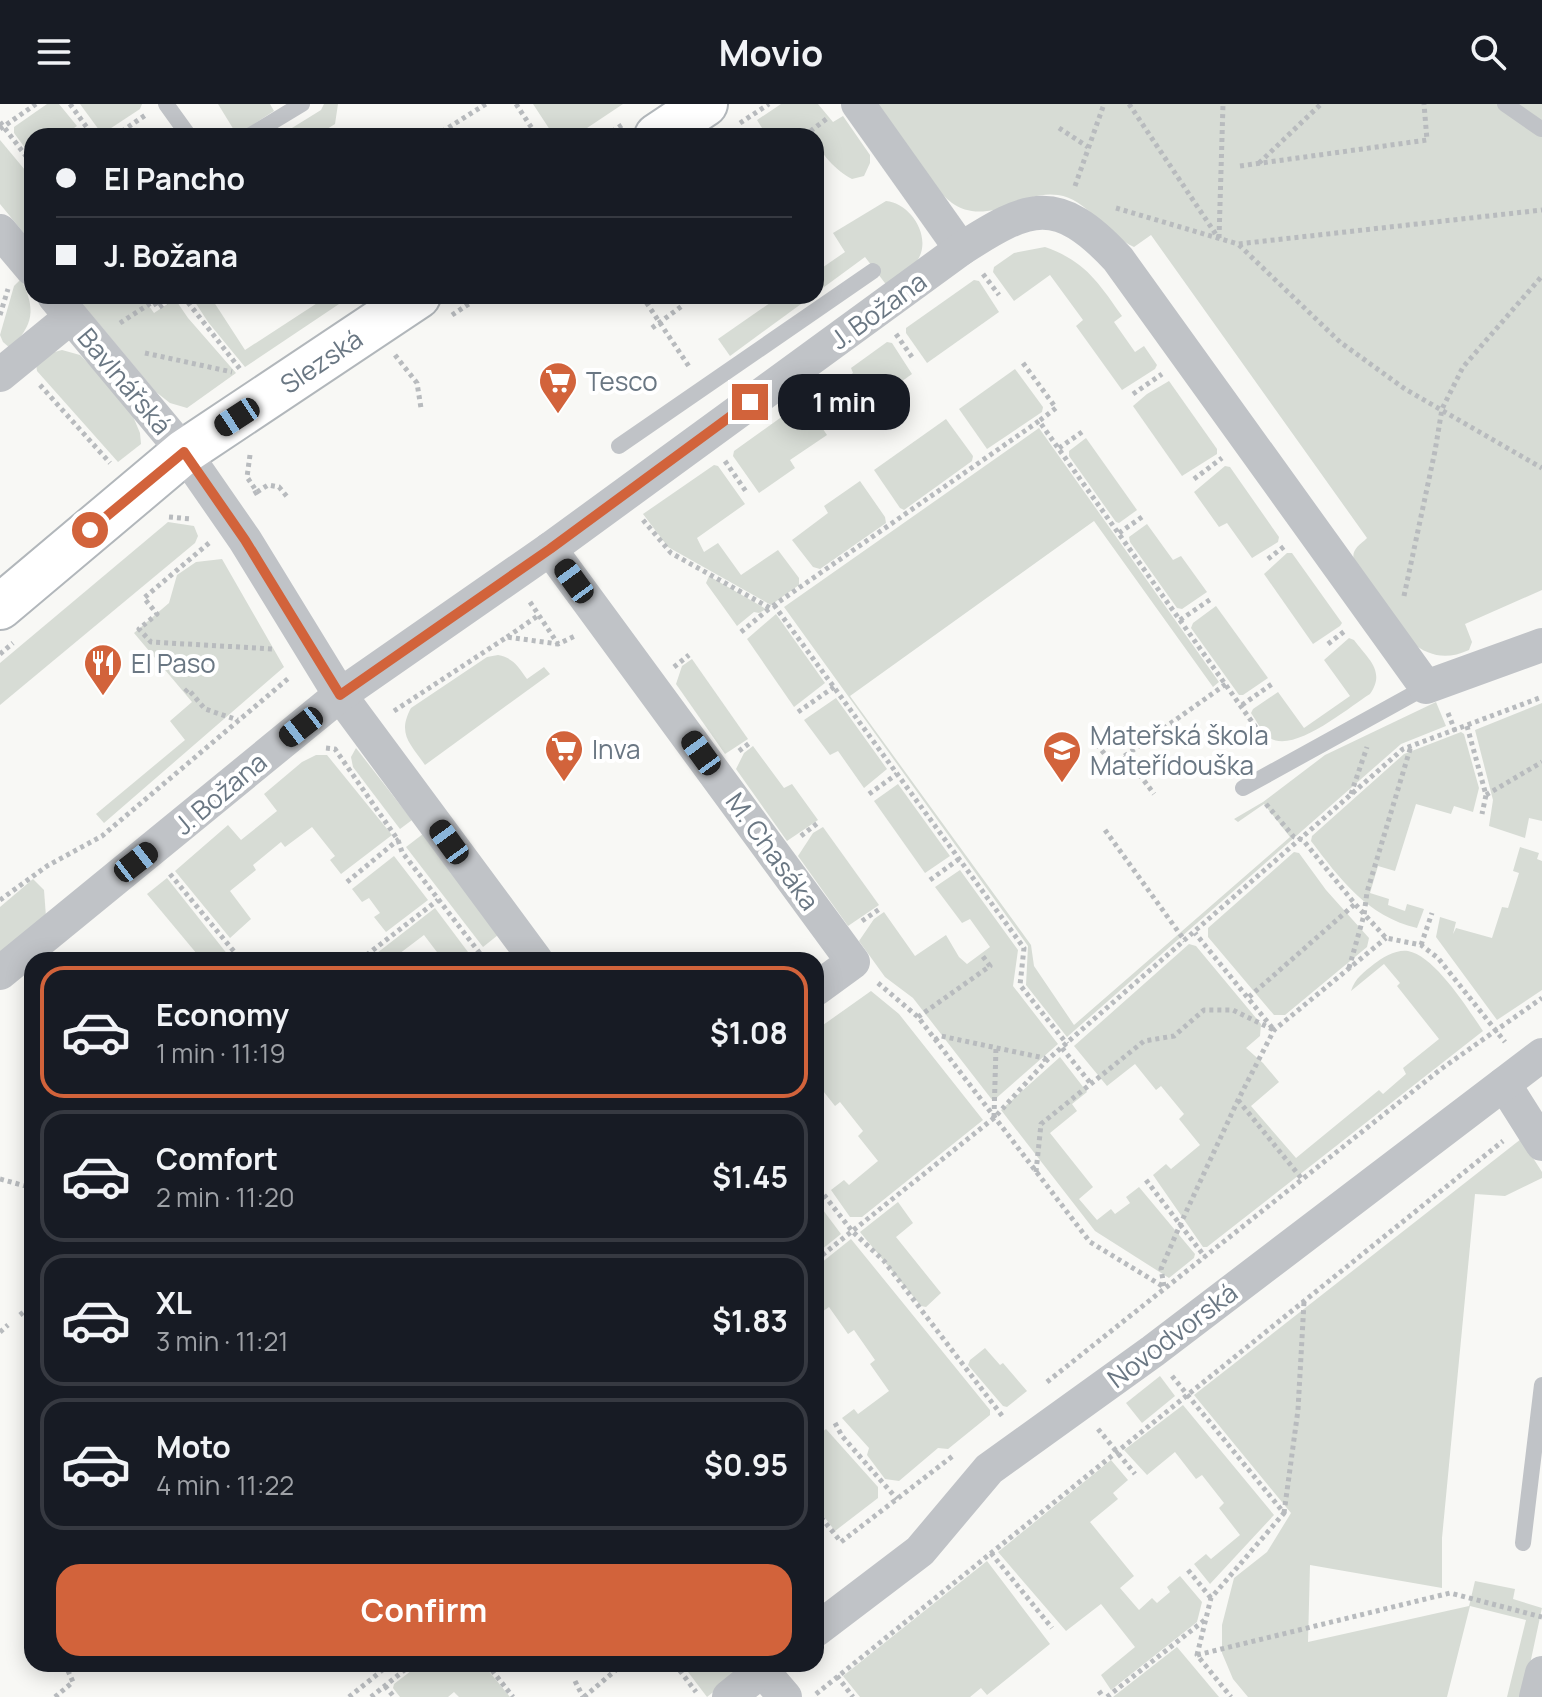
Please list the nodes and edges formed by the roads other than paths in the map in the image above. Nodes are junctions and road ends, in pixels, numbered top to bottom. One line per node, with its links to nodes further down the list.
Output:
1 (166, 104): 6 (lane)
2 (302, 104): 7 (lane)
3 (1505, 104): 9 (lane)
4 (846, 109): 11 (street)
5 (719, 116): 8 (main road)
6 (183, 128)
7 (262, 128)
8 (682, 128)
9 (1541, 129)
10 (0, 231): 12 (street)
11 (970, 259): 16 (street, J. Božana); 23 (street, J. Božana)
12 (24, 260)
13 (873, 271): 16 (lane)
14 (431, 308): 19 (main road, Slezská)
15 (73, 318): 17 (street); 19 (street, Bavlnářská)
16 (789, 361): 18 (lane); 20 (street, J. Božana)
17 (9, 367)
18 (619, 446)
19 (189, 459): 21 (main road, Slezská); 24 (street)
20 (556, 556): 24 (street, J. Božana); 30 (street, M. Chasáka)
21 (12, 621)
22 (1542, 645): 23 (street)
23 (1426, 687): 25 (lane)
24 (340, 695): 26 (street, J. Božana); 27 (street)
25 (1247, 786)
26 (26, 952)
27 (530, 952)
28 (24, 953): 29 (street, J. Božana)
29 (0, 973)
30 (824, 983)
31 (1523, 1069): 32 (street); 35 (street, Novodvorská)
32 (1535, 1132)
33 (1542, 1385): 34 (lane)
34 (1523, 1543)
35 (824, 1624)
36 (760, 1672): 39 (street)
37 (769, 1672): 40 (street)
38 (1542, 1673): 41 (street)
39 (729, 1697)
40 (785, 1697)
41 (1536, 1697)

